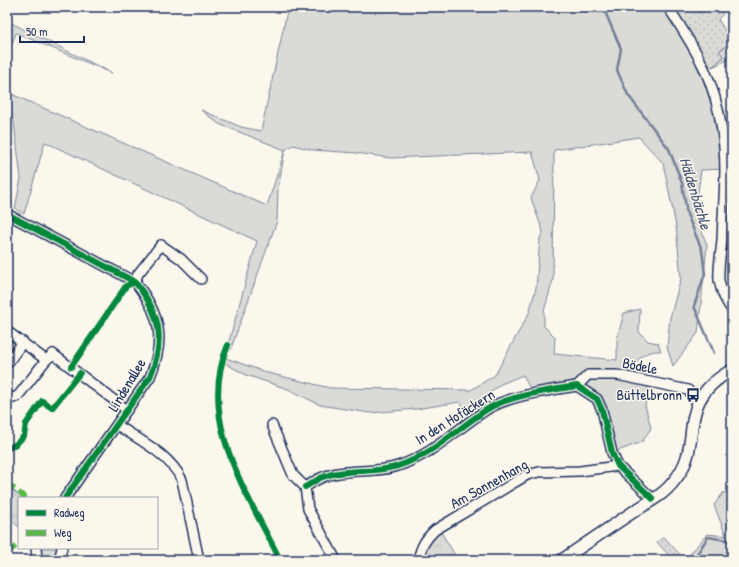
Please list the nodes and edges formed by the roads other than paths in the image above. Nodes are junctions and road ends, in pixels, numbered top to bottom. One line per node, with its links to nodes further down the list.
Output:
1 (668, 7): 5 (street)
2 (7, 214): 4 (street, Lindenallee)
3 (201, 279): 4 (street)
4 (135, 282): 14 (street, Lindenallee)
5 (732, 310)
6 (7, 331): 7 (street)
7 (23, 342): 8 (street); 9 (street)
8 (46, 360): 12 (street); 14 (street)
9 (7, 364)
10 (732, 370): 13 (street)
11 (577, 386): 13 (street, Bödele); 17 (street); 18 (street, In den Hofäckern)
12 (7, 400)
13 (697, 402): 20 (street)
14 (127, 410): 15 (street, Lindenallee)
15 (117, 425): 19 (street, Lindenallee); 25 (street)
16 (272, 425): 18 (street)
17 (618, 466): 20 (street); 27 (street, Am Sonnenhang)
18 (305, 487): 26 (street)
19 (67, 496)
20 (652, 499): 28 (street)
21 (36, 549): 23 (street)
22 (62, 549): 24 (street)
23 (37, 560)
24 (59, 560)
25 (199, 560)
26 (336, 560)
27 (418, 560)
28 (562, 560)

